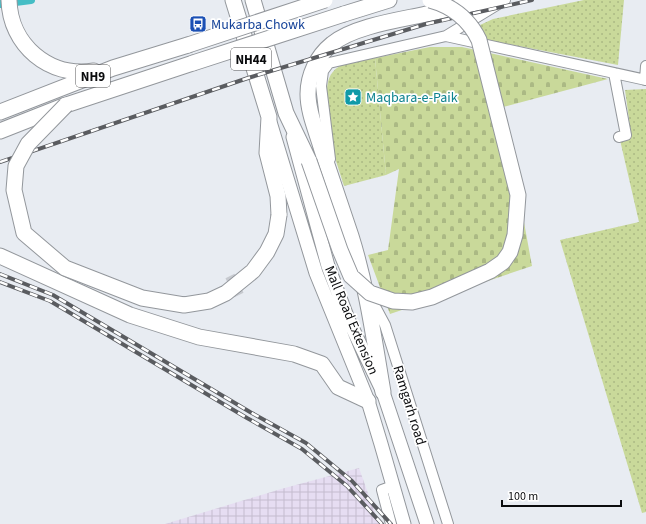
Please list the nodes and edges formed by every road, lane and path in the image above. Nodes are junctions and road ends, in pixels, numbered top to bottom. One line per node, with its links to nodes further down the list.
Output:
1 (9, 0): 11 (highway)
2 (233, 0): 17 (highway, NH44)
3 (253, 0): 16 (highway, NH44)
4 (325, 0): 11 (highway, NH9, bridge)
5 (389, 0): 14 (highway, NH9, bridge)
6 (430, 0): 16 (highway, bridge)
7 (491, 0): 20 (highway)
8 (505, 0): 9 (street)
9 (446, 36): 12 (street); 20 (street)
10 (646, 66): 13 (street)
11 (112, 68): 15 (highway, NH9)
12 (614, 73): 13 (street); 19 (street)
13 (645, 80)
14 (66, 105): 17 (highway, bridge); 18 (highway)
15 (0, 112)
16 (286, 113): 23 (main road, Mall Road Extension)
17 (269, 117): 24 (main road, Mall Road Extension)
18 (0, 131)
19 (620, 137)
20 (332, 180): 22 (highway)
21 (0, 256): 24 (highway)
22 (365, 288): 23 (highway); 29 (street, Ramgarh road)
23 (383, 392): 28 (main road, Mall Road Extension)
24 (368, 401): 25 (main road, Mall Road Extension)
25 (388, 488): 26 (street); 27 (main road, Mall Road Extension)
26 (391, 524)
27 (404, 524)
28 (427, 524)
29 (448, 524)

